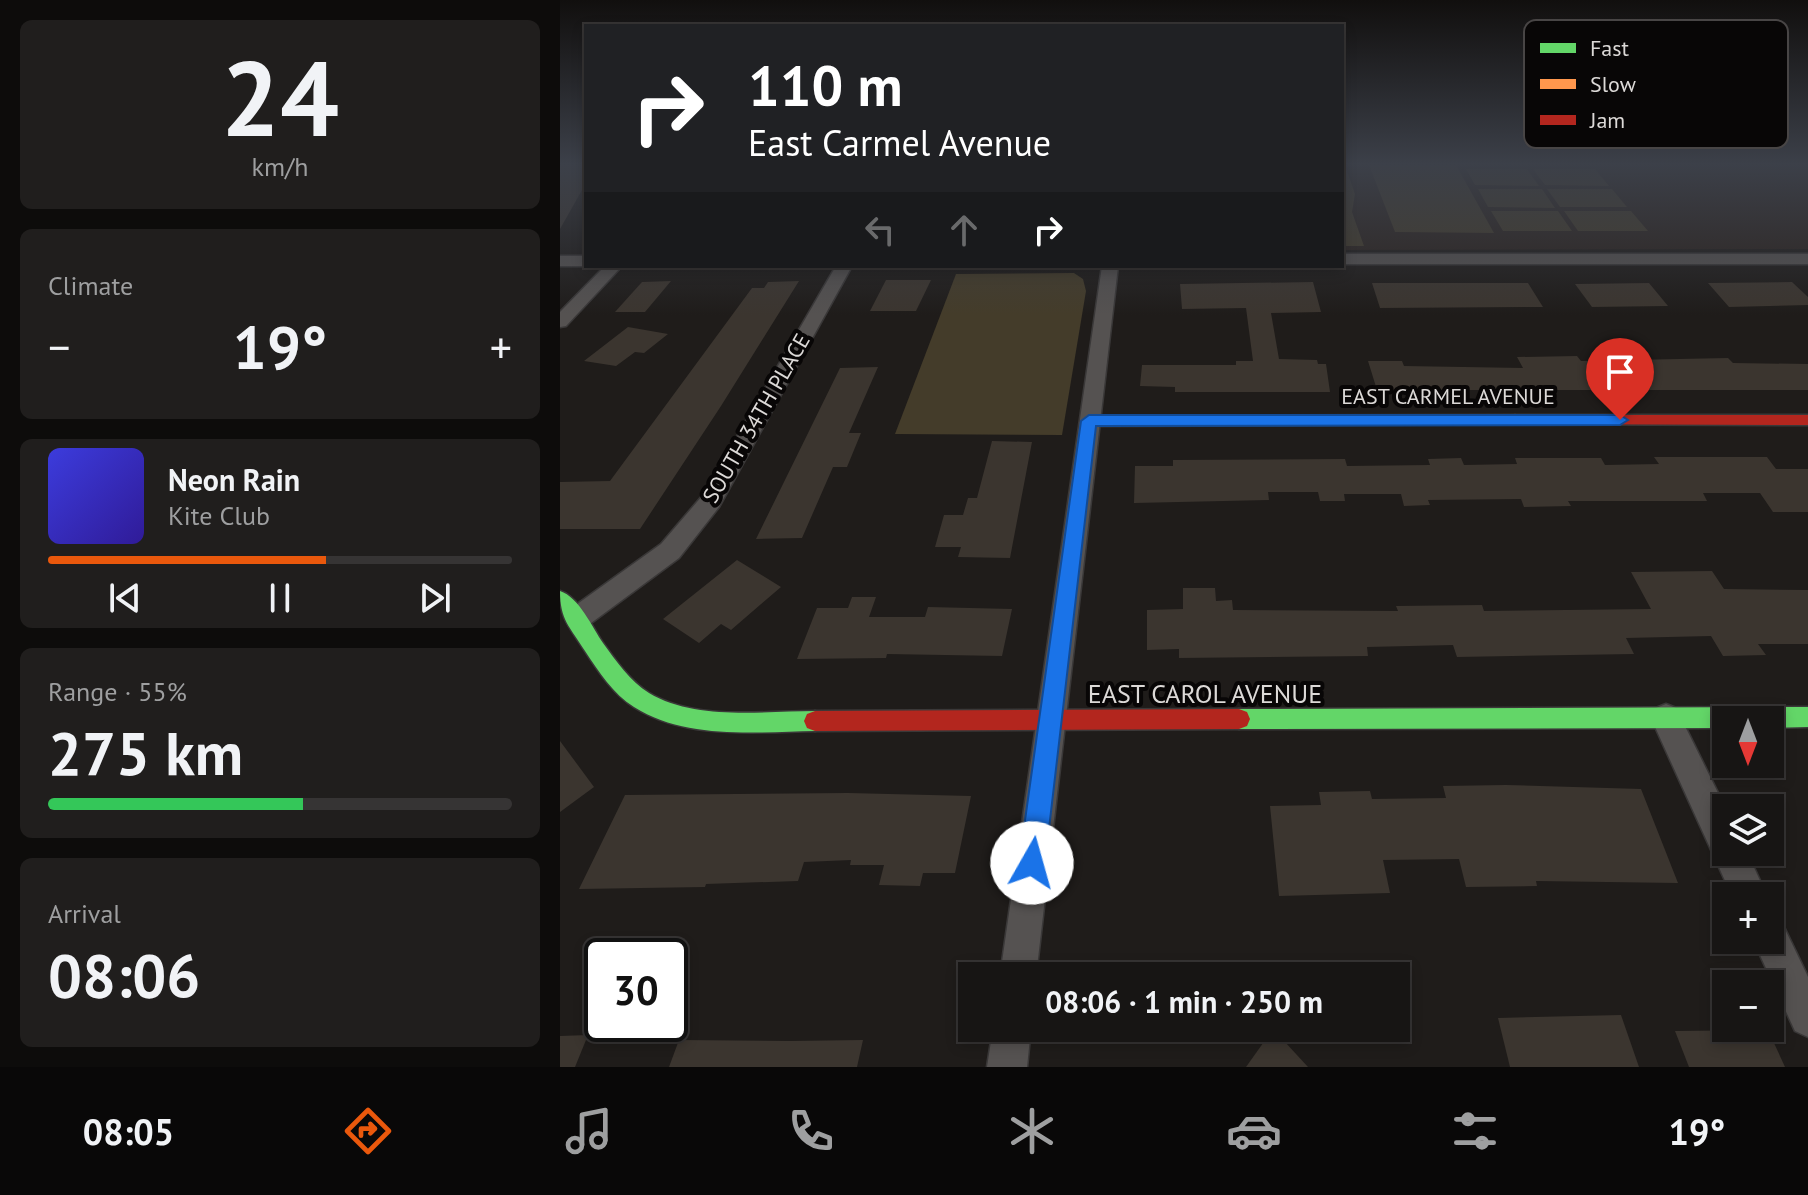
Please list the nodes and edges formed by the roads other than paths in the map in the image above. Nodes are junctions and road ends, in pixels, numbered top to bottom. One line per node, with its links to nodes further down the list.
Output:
1 (1344, 259): 2 (street)
2 (1808, 259)
3 (560, 261): 4 (street)
4 (584, 261)
5 (612, 268): 8 (street)
6 (843, 268): 12 (street, SOUTH 34TH PLACE)
7 (1110, 268): 10 (street)
8 (560, 322)
9 (1808, 420): 10 (street, EAST CARMEL AVENUE)
10 (1089, 421): 15 (street)
11 (560, 599): 12 (street, EAST CAROL AVENUE)
12 (578, 618): 15 (street, EAST CAROL AVENUE)
13 (1808, 717): 14 (street, EAST CAROL AVENUE)
14 (1666, 718): 15 (street, EAST CAROL AVENUE); 16 (street)
15 (1050, 721): 18 (street)
16 (1712, 815)
17 (1778, 954): 19 (street)
18 (1020, 962)
19 (1808, 1018)
20 (1010, 1042): 21 (street)
21 (1007, 1067)

